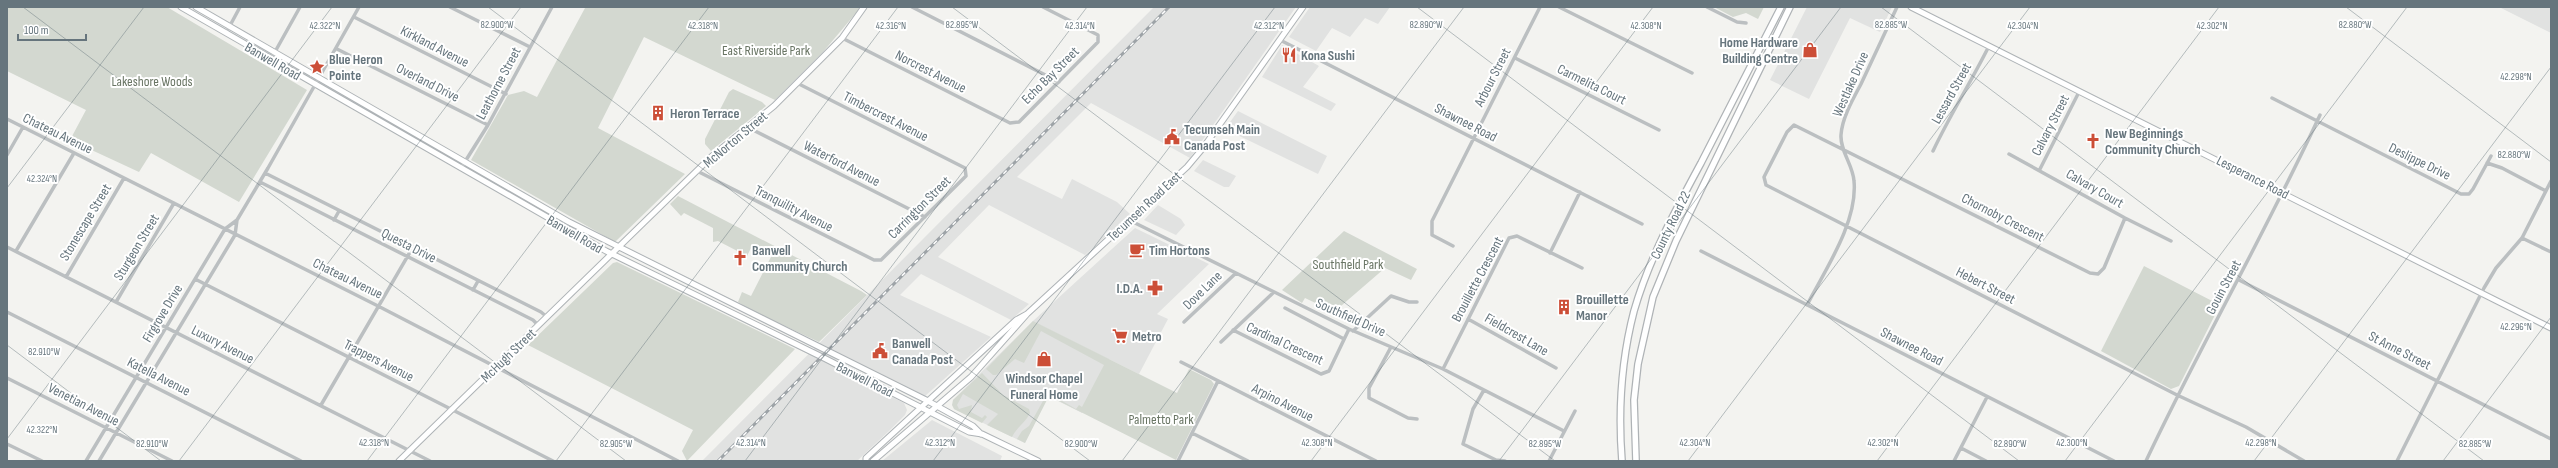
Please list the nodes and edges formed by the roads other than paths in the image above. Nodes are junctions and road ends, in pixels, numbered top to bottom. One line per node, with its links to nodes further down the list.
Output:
1 (181, 7): 22 (main road, Banwell Road)
2 (196, 7): 21 (main road, Banwell Road)
3 (240, 7): 21 (street)
4 (300, 7): 28 (street)
5 (359, 7): 19 (street, Firgrove Drive)
6 (450, 7): 26 (street)
7 (552, 7): 26 (street, Leathorne Street)
8 (864, 7): 23 (main road, McNorton Street)
9 (912, 7): 33 (street)
10 (1043, 7): 33 (street, Echo Bay Street)
11 (1303, 7): 24 (main road, Tecumseh Road East)
12 (1540, 7): 29 (street, Arbour Street)
13 (1559, 7): 31 (street)
14 (1707, 7): 20 (street)
15 (1781, 7): 167 (main road, County Road 22)
16 (1790, 7): 168 (main road, County Road 22)
17 (1897, 7): 48 (street, Westlake Drive)
18 (1912, 7): 25 (main road, Lesperance Road)
19 (354, 17): 27 (street, Firgrove Drive); 37 (street, Kirkland Avenue)
20 (1746, 23)
21 (230, 26): 22 (street); 28 (main road, Banwell Road)
22 (226, 34): 30 (main road, Banwell Road)
23 (842, 38): 34 (main road, McNorton Street); 42 (street, Norcrest Avenue)
24 (1280, 40): 47 (street, Shawnee Road); 73 (main road, Tecumseh Road East)
25 (1989, 46): 36 (main road, Lesperance Road); 49 (street, Lessard Street)
26 (530, 47): 37 (street, Leathorne Street)
27 (337, 49): 32 (street, Firgrove Drive); 43 (street, Overland Drive)
28 (275, 53): 30 (street); 32 (main road, Banwell Road)
29 (1514, 58): 46 (street, Carmelita Court); 47 (street, Arbour Street)
30 (271, 60): 35 (main road, Banwell Road)
31 (1692, 72)
32 (320, 80): 35 (street, Firgrove Drive); 54 (main road, Banwell Road)
33 (1059, 82): 42 (street, Echo Bay Street)
34 (797, 83): 45 (main road, McNorton Street); 57 (street, Timbercrest Avenue)
35 (316, 86): 56 (main road, Banwell Road); 60 (street, Firgrove Drive)
36 (2079, 92): 58 (street, Calvary Street); 66 (main road, Lesperance Road)
37 (506, 94): 43 (street, Leathorne Street)
38 (2272, 98): 41 (street, Deslippe Drive)
39 (2320, 115): 41 (street, Gouin Street)
40 (7, 119): 44 (street, Chateau Avenue)
41 (2316, 122): 55 (street, Deslippe Drive); 66 (street, Gouin Street)
42 (1010, 123)
43 (488, 125): 54 (street, Leathorne Street)
44 (23, 127): 50 (street, Chateau Avenue); 52 (street)
45 (749, 128): 59 (main road, McNorton Street); 69 (street, Waterford Avenue)
46 (1660, 130)
47 (1474, 138): 65 (street, Shawnee Road); 80 (street, Arbour Street)
48 (1843, 148): 70 (street, Chornoby Crescent); 75 (street, Westlake Drive); 75 (street, Hebert Street)
49 (1933, 151)
50 (74, 153): 61 (street, Chateau Avenue); 84 (street)
51 (2008, 154): 58 (street, Calvary Court)
52 (7, 155)
53 (2491, 156): 55 (street, Deslippe Drive)
54 (465, 162): 56 (street, Leathorne Street); 83 (main road, Banwell Road)
55 (2487, 163): 64 (street)
56 (461, 168): 88 (main road, Banwell Road)
57 (966, 168): 69 (street, Carrington Street)
58 (2040, 169): 70 (street, Calvary Court)
59 (697, 171): 83 (main road, McNorton Street); 90 (street, Tranquility Avenue)
60 (265, 173): 63 (street, Firgrove Drive); 68 (street, Questa Drive)
61 (124, 178): 67 (street, Chateau Avenue); 93 (street, Stonescape Street)
62 (2551, 181): 64 (street)
63 (260, 182): 71 (street, Firgrove Drive); 72 (street, Questa Drive)
64 (2546, 191): 78 (street)
65 (1580, 192): 74 (street, Shawnee Road); 87 (street)
66 (2282, 192): 96 (street, Gouin Street); 100 (main road, Lesperance Road)
67 (174, 203): 76 (street, Chateau Avenue); 101 (street, Sturgeon Street)
68 (339, 211): 72 (street); 82 (street, Questa Drive)
69 (925, 217): 90 (street, Carrington Street)
70 (2125, 218): 79 (street, Calvary Court)
71 (236, 220): 76 (street, Firgrove Drive); 77 (street, Firgrove Drive)
72 (334, 220): 89 (street, Questa Drive)
73 (1129, 220): 92 (street, Southfield Drive); 107 (main road, Tecumseh Road East)
74 (1642, 224)
75 (1846, 226): 103 (street, Westlake Drive); 131 (street, Hebert Street)
76 (225, 229): 77 (street, Chateau Avenue); 94 (street, Firgrove Drive)
77 (235, 235): 97 (street, Firgrove Drive); 104 (street, Chateau Avenue)
78 (2522, 238): 86 (street); 100 (street)
79 (2171, 241)
80 (1453, 246)
81 (7, 247): 84 (street, Luxury Avenue)
82 (413, 247): 89 (street); 95 (street, Questa Drive)
83 (617, 248): 88 (main road, McHugh Street); 133 (main road, Banwell Road)
84 (16, 251): 93 (street, Luxury Avenue)
85 (1701, 251): 103 (street, Shawnee Road)
86 (2551, 252)
87 (1550, 253): 91 (street, Brouillette Crescent); 109 (street, Brouillette Crescent)
88 (611, 254): 108 (main road, McHugh Street); 135 (main road, Banwell Road)
89 (407, 257): 98 (street, Questa Drive); 104 (street)
90 (881, 260)
91 (1582, 268)
92 (1236, 273): 99 (street, Southfield Drive); 110 (street, Dove Lane)
93 (66, 277): 101 (street, Luxury Avenue)
94 (195, 279): 97 (street, Trappers Avenue); 112 (street, Firgrove Drive)
95 (478, 280): 98 (street); 108 (street, Questa Drive)
96 (2239, 280): 128 (street, St Anne Street); 131 (street, Gouin Street)
97 (206, 284): 116 (street, Firgrove Drive); 120 (street, Trappers Avenue)
98 (474, 290): 111 (street, Questa Drive)
99 (1274, 292): 114 (street); 115 (street, Southfield Drive)
100 (2482, 293): 113 (main road, Lesperance Road); 128 (street)
101 (116, 302): 112 (street, Luxury Avenue)
102 (1417, 302): 115 (street)
103 (1807, 305): 132 (street, Shawnee Road)
104 (378, 306): 120 (street); 122 (street, Chateau Avenue)
105 (1285, 308): 117 (street)
106 (7, 312): 125 (street, Katella Avenue)
107 (1027, 314): 133 (main road, Tecumseh Road East); 136 (main road, Tecumseh Road East)
108 (547, 317): 111 (main road, McHugh Street)
109 (1468, 319): 123 (street, Fieldcrest Lane); 124 (street, Brouillette Crescent)
110 (1184, 322)
111 (538, 326): 122 (main road, McHugh Street)
112 (166, 328): 116 (street, Luxury Avenue); 125 (street, Firgrove Drive)
113 (2551, 328)
114 (1233, 330): 117 (street, Cardinal Crescent); 118 (street)
115 (1351, 330): 117 (street, Cardinal Crescent); 119 (street, Southfield Drive)
116 (176, 332): 129 (street, Firgrove Drive); 134 (street, Luxury Avenue)
117 (1344, 339)
118 (1221, 342)
119 (1390, 346): 124 (street, Southfield Drive); 140 (street)
120 (349, 357): 134 (street); 137 (street, Trappers Avenue)
121 (1180, 362): 127 (street, Arpino Avenue)
122 (496, 366): 137 (main road, McHugh Street); 150 (street, Chateau Avenue)
123 (1556, 368)
124 (1442, 369): 130 (street, Southfield Drive)
125 (137, 377): 129 (street, Katella Avenue); 141 (street, Firgrove Drive)
126 (7, 378): 141 (street, Venetian Avenue)
127 (1218, 381): 144 (street); 164 (street, Arpino Avenue)
128 (2438, 381): 146 (street, St Anne Street); 174 (street)
129 (147, 382): 143 (street, Firgrove Drive); 155 (street, Katella Avenue)
130 (1484, 390): 142 (street, Southfield Drive); 165 (street)
131 (2177, 395): 172 (street, Gouin Street); 173 (street, Hebert Street)
132 (1987, 397): 148 (street); 171 (street, Shawnee Road)
133 (926, 400): 135 (main road, Tecumseh Road East); 136 (main road, Banwell Road)
134 (321, 405): 149 (street, Luxury Avenue)
135 (920, 406): 139 (main road, Banwell Road); 159 (main road, Tecumseh Road East)
136 (937, 406): 139 (main road, Tecumseh Road East); 145 (main road, Banwell Road)
137 (452, 409): 149 (main road, McHugh Street); 158 (street, Trappers Avenue)
138 (1575, 411): 142 (street)
139 (930, 412): 145 (main road, Banwell Road); 160 (main road, Tecumseh Road East)
140 (1418, 419)
141 (106, 427): 143 (street, Venetian Avenue); 152 (street, Firgrove Drive)
142 (1564, 431): 166 (street)
143 (116, 432): 153 (street, Firgrove Drive); 154 (street, Venetian Avenue)
144 (1192, 433): 162 (street); 163 (street)
145 (982, 434): 161 (main road, Banwell Road)
146 (2551, 439)
147 (7, 444): 151 (street)
148 (1961, 448): 169 (street); 170 (street)
149 (410, 451): 156 (main road, McHugh Street); 157 (street, Luxury Avenue)
150 (678, 460)
151 (42, 461)
152 (86, 461)
153 (99, 461)
154 (172, 461)
155 (301, 461)
156 (399, 461)
157 (430, 461)
158 (554, 461)
159 (866, 461)
160 (873, 461)
161 (1038, 461)
162 (1178, 461)
163 (1248, 461)
164 (1376, 461)
165 (1505, 461)
166 (1549, 461)
167 (1622, 461)
168 (1636, 461)
169 (1954, 461)
170 (1986, 461)
171 (2114, 461)
172 (2146, 461)
173 (2304, 461)
174 (2397, 461)

